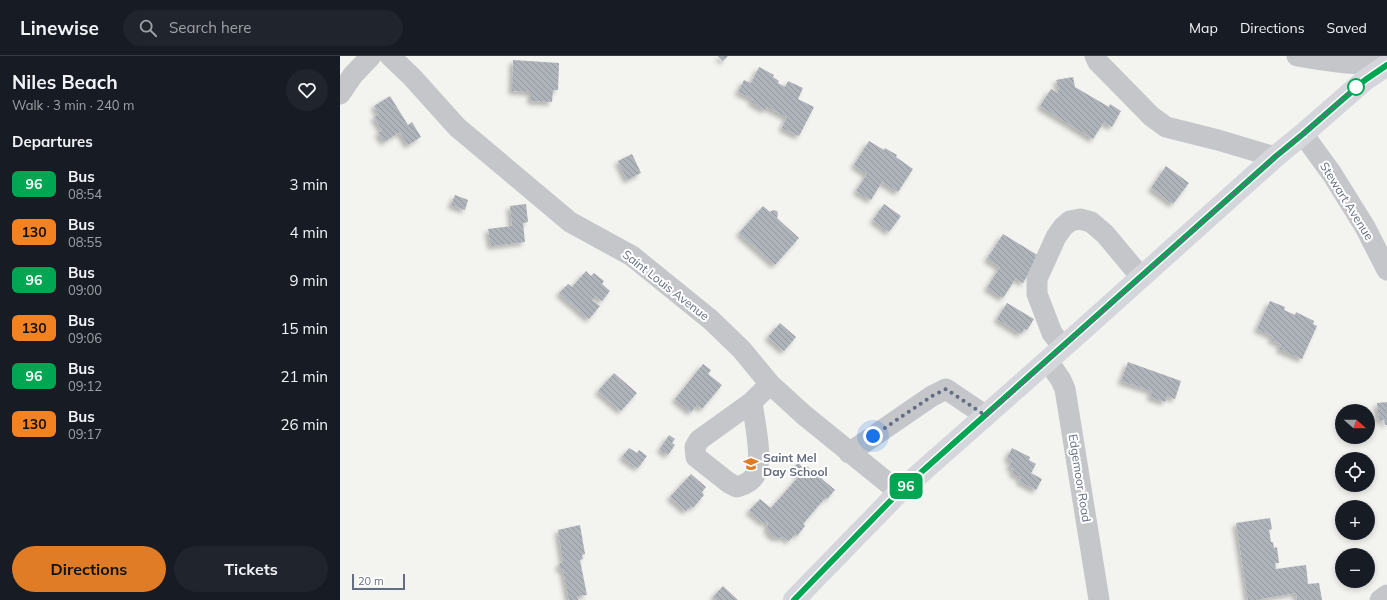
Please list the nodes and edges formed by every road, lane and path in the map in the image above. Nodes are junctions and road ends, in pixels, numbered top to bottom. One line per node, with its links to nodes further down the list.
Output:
1 (371, 56): 6 (street)
2 (390, 56): 12 (street, Saint Louis Avenue)
3 (1095, 56): 8 (street)
4 (1297, 56): 5 (street)
5 (1387, 64): 7 (main road)
6 (340, 94)
7 (1303, 134): 8 (main road); 9 (street, Stewart Avenue)
8 (1275, 157): 10 (main road)
9 (1387, 270)
10 (1141, 277): 11 (main road); 11 (street, Edgemoor Road)
11 (1056, 354): 14 (main road); 19 (street, Edgemoor Road)
12 (770, 384): 13 (street); 15 (street, Saint Louis Avenue)
13 (752, 402)
14 (986, 416): 15 (street); 16 (main road)
15 (849, 453): 16 (street, Saint Louis Avenue)
16 (899, 492): 18 (main road)
17 (1387, 595): 20 (street)
18 (794, 600)
19 (1099, 600)
20 (1380, 600)

